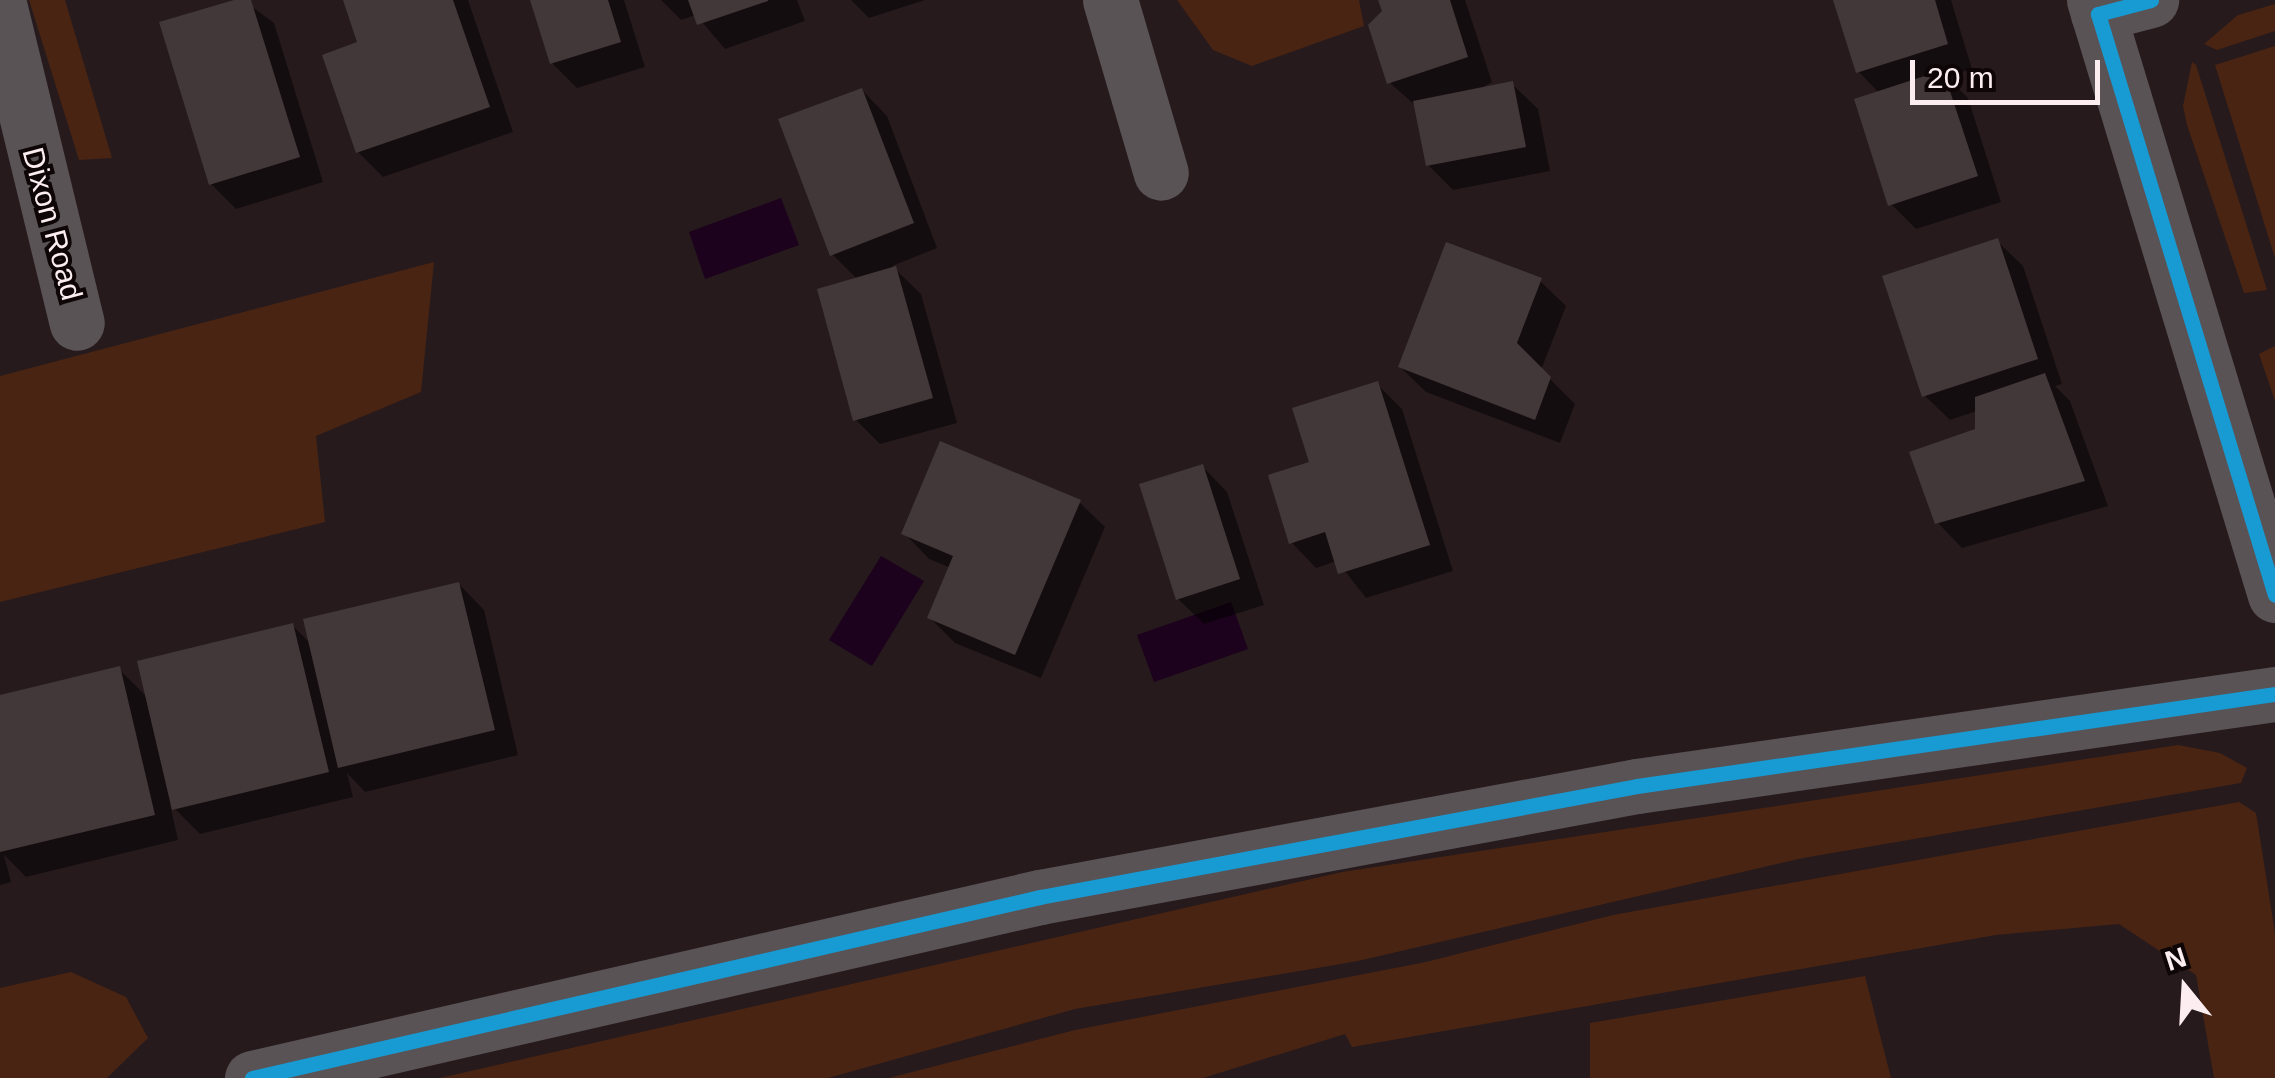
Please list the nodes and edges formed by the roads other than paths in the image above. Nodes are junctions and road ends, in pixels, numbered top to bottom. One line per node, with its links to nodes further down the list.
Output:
1 (1110, 0): 5 (street)
2 (2151, 0): 3 (street)
3 (2096, 7): 7 (street)
4 (0, 8): 6 (street, Dixon Road)
5 (1161, 172)
6 (78, 323)
7 (2275, 595)
8 (2275, 694): 9 (street)
9 (252, 1078)

